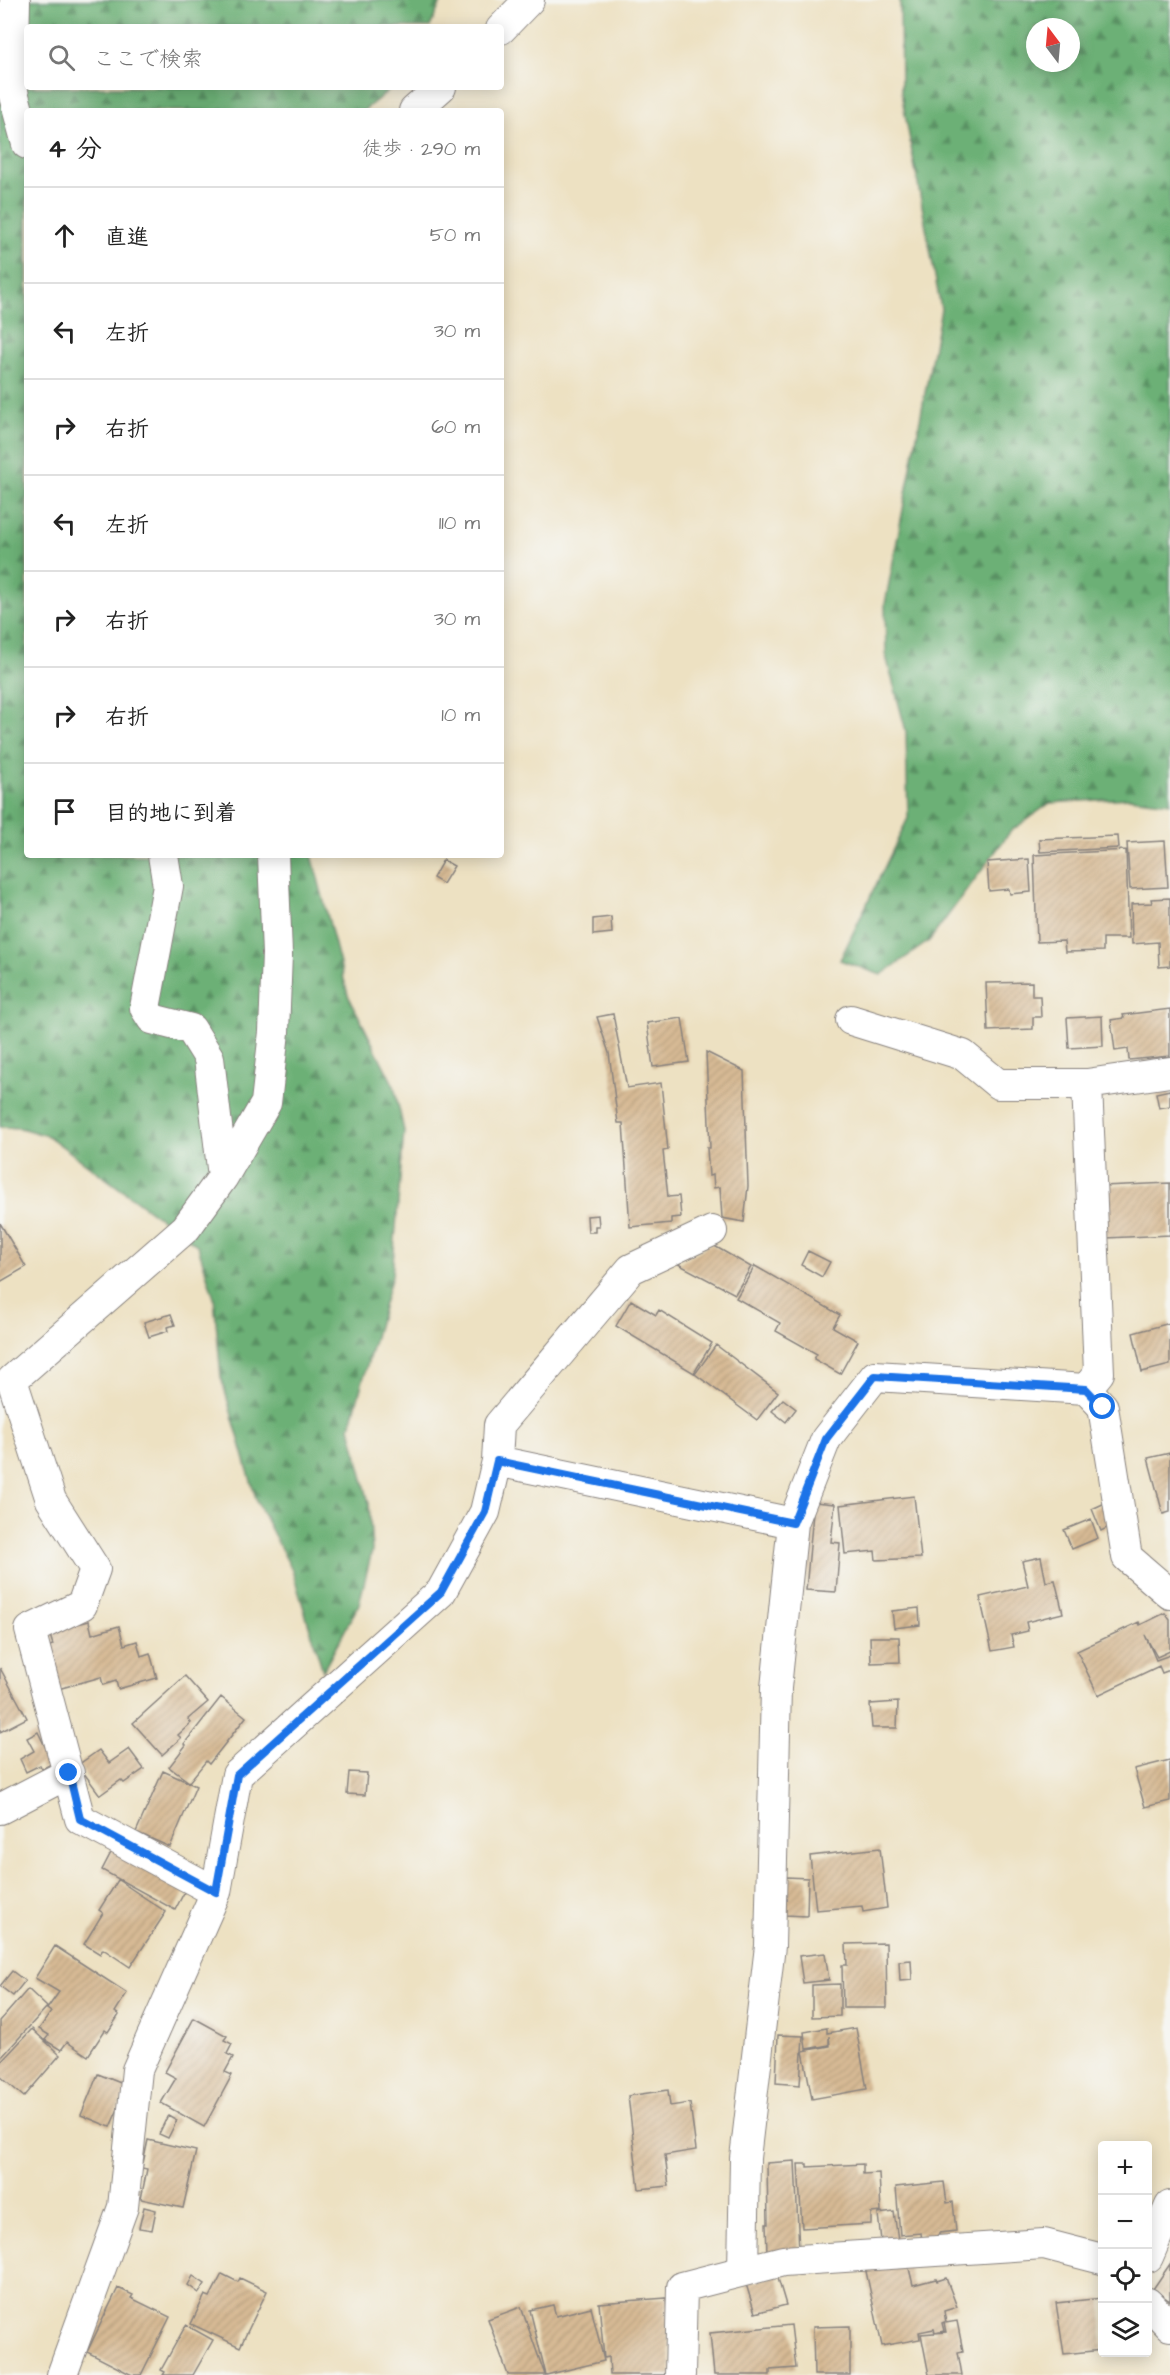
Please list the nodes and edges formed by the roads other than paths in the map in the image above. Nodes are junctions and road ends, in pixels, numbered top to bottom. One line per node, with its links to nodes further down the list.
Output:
1 (15, 0): 6 (street)
2 (529, 0): 3 (street)
3 (504, 26)
4 (438, 90): 5 (street)
5 (417, 108)
6 (24, 133)
7 (163, 858): 12 (street)
8 (273, 858): 12 (street)
9 (851, 1020): 11 (street)
10 (1170, 1072): 11 (street)
11 (1087, 1084): 14 (street)
12 (223, 1177): 18 (street)
13 (712, 1231): 15 (street)
14 (1086, 1389): 16 (street); 17 (street)
15 (497, 1461): 16 (street); 20 (street)
16 (793, 1523): 24 (street)
17 (1170, 1594)
18 (69, 1773): 19 (street); 20 (street)
19 (0, 1809)
20 (216, 1892): 27 (street)
21 (1170, 2206): 22 (street)
22 (1151, 2249)
23 (1098, 2258): 24 (street)
24 (743, 2271): 28 (street)
25 (1152, 2307): 26 (street)
26 (1170, 2326)
27 (62, 2375)
28 (680, 2375)

